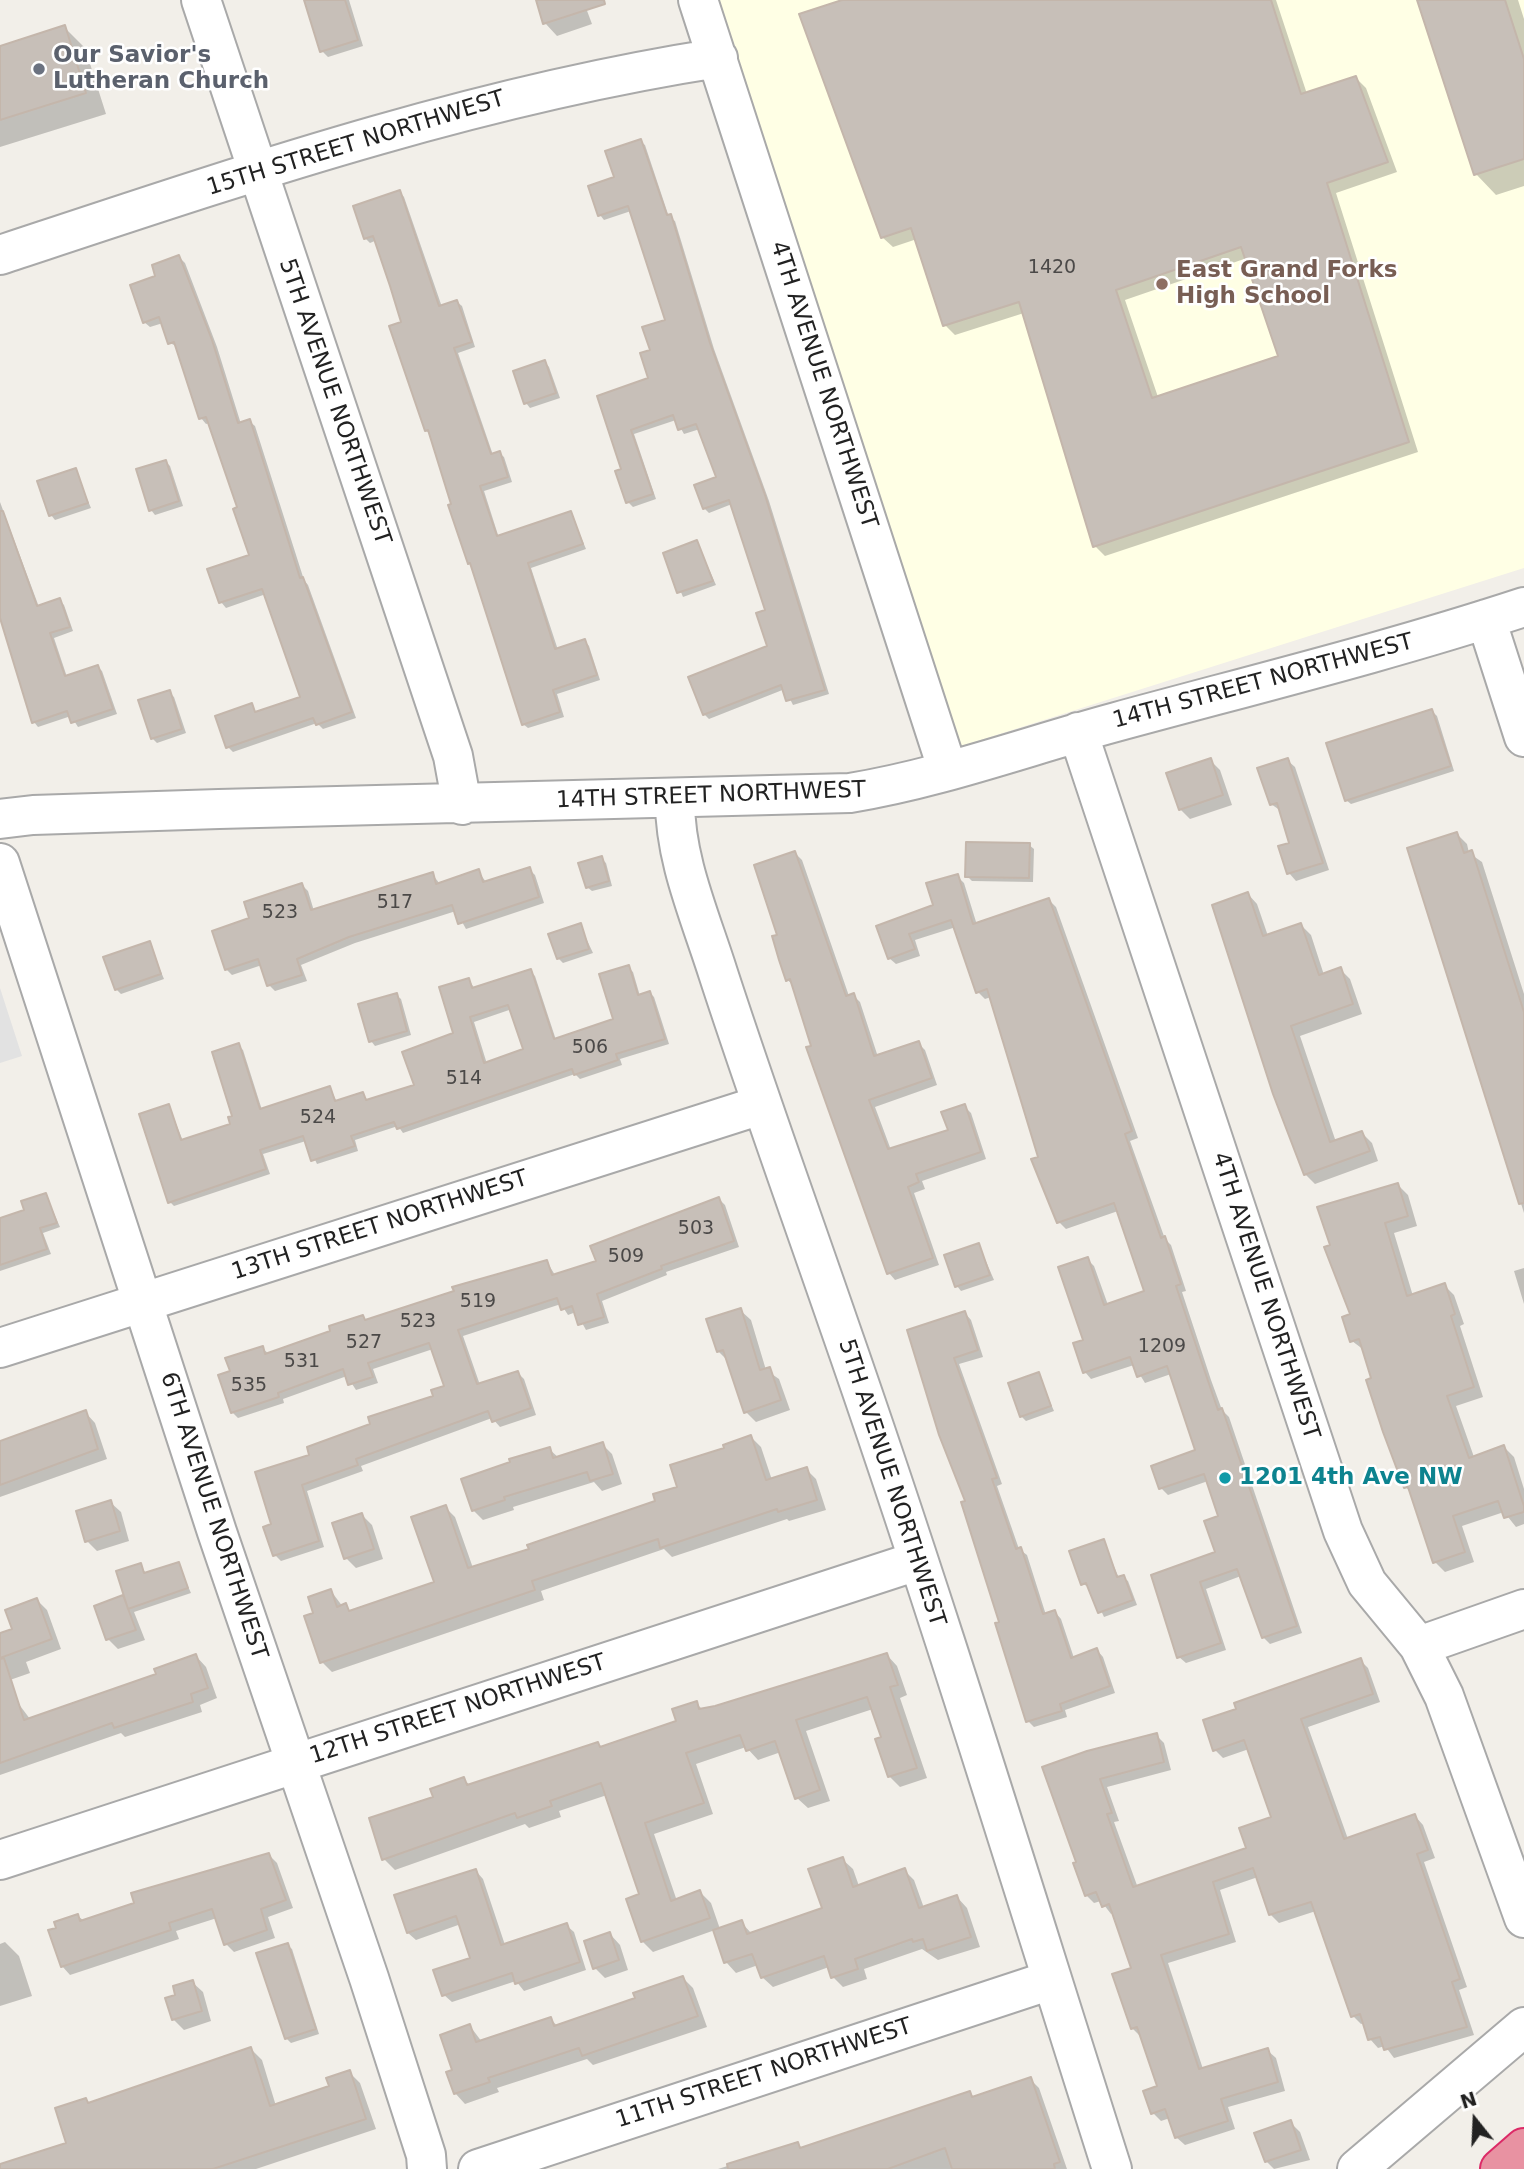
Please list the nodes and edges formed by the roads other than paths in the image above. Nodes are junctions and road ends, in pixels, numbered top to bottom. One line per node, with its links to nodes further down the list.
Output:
1 (201, 0): 4 (street, 5TH AVENUE NORTHWEST)
2 (698, 0): 3 (street, 4TH AVENUE NORTHWEST)
3 (718, 58): 4 (street, 15TH STREET NORTHWEST); 10 (street, 4TH AVENUE NORTHWEST)
4 (257, 172): 5 (street, 15TH STREET NORTHWEST); 12 (street, 5TH AVENUE NORTHWEST)
5 (0, 256)
6 (1524, 607): 7 (street, 14TH STREET NORTHWEST)
7 (1486, 619): 8 (street, 14TH STREET NORTHWEST); 9 (street)
8 (1078, 732): 10 (street, 14TH STREET NORTHWEST); 20 (street, 4TH AVENUE NORTHWEST)
9 (1524, 737)
10 (948, 771): 11 (street, 14TH STREET NORTHWEST)
11 (674, 798): 12 (street, 14TH STREET NORTHWEST); 15 (street, 5TH AVENUE NORTHWEST)
12 (462, 805): 13 (street, 14TH STREET NORTHWEST)
13 (0, 819)
14 (0, 863): 16 (street, 6TH AVENUE NORTHWEST)
15 (761, 1105): 16 (street, 13TH STREET NORTHWEST); 18 (street, 5TH AVENUE NORTHWEST)
16 (142, 1302): 17 (street, 13TH STREET NORTHWEST); 21 (street, 6TH AVENUE NORTHWEST)
17 (0, 1349)
18 (917, 1561): 21 (street, 12TH STREET NORTHWEST); 24 (street, 5TH AVENUE NORTHWEST)
19 (1524, 1609): 20 (street)
20 (1419, 1646): 23 (street, 4TH AVENUE NORTHWEST)
21 (296, 1763): 22 (street, 12TH STREET NORTHWEST); 27 (street, 6TH AVENUE NORTHWEST)
22 (0, 1860)
23 (1524, 1918)
24 (1051, 1980): 28 (street, 11TH STREET NORTHWEST); 29 (street, 5TH AVENUE NORTHWEST)
25 (1524, 2026): 30 (street)
26 (1524, 2148): 31 (highway)
27 (427, 2169)
28 (478, 2169)
29 (1112, 2169)
30 (1357, 2169)
31 (1500, 2169)

